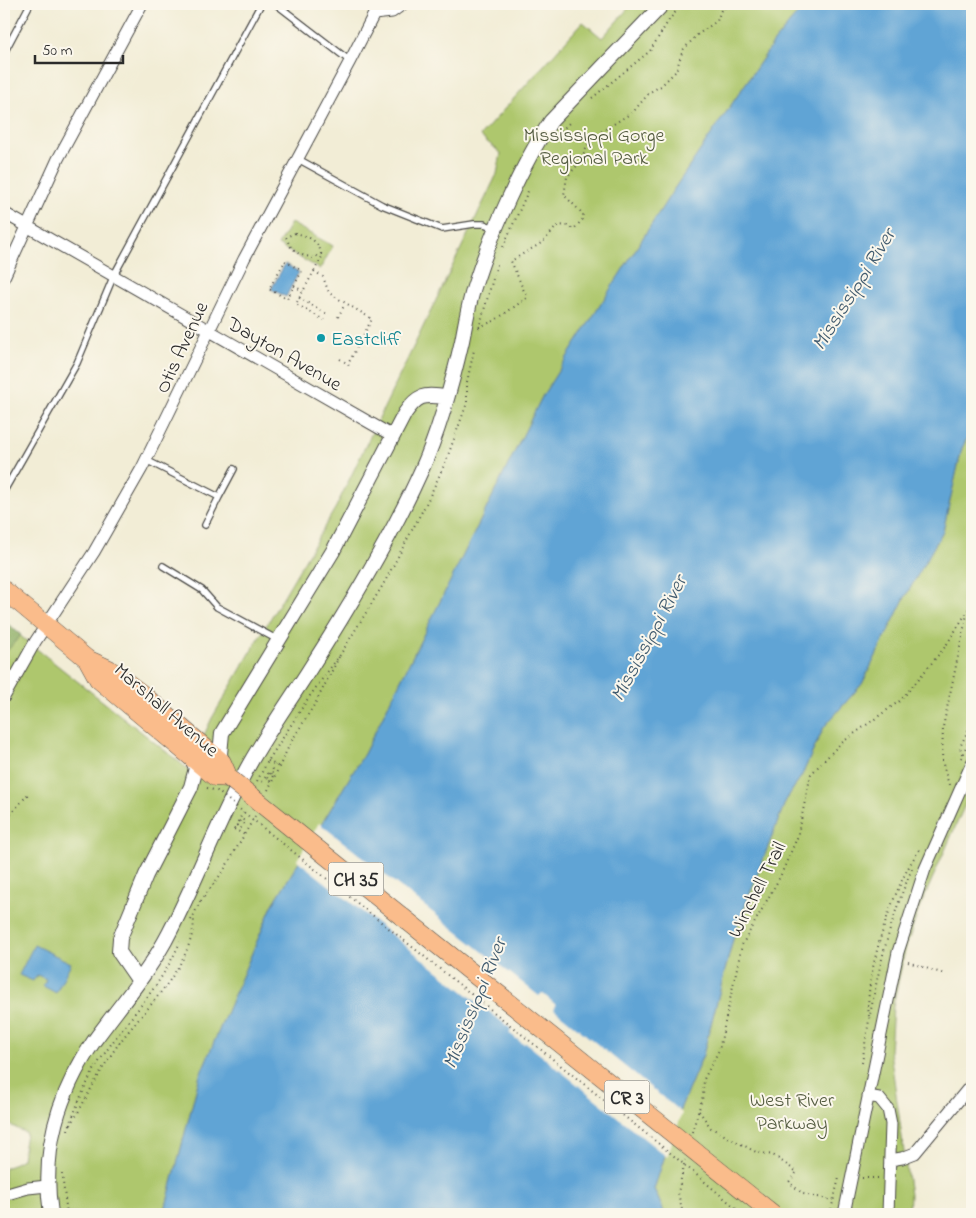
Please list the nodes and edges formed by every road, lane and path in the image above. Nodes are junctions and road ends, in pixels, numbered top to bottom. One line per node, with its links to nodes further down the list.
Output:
1 (30, 4): 10 (lane)
2 (142, 4): 18 (street)
3 (261, 4): 22 (lane)
4 (276, 4): 11 (lane)
5 (403, 4): 9 (street)
6 (663, 4): 19 (street)
7 (682, 4): 12 (path)
8 (730, 4): 35 (path)
9 (374, 9): 11 (street, Otis Avenue)
10 (4, 53)
11 (350, 61): 15 (street, Otis Avenue)
12 (590, 100)
13 (570, 121): 14 (path)
14 (559, 133)
15 (298, 159): 19 (lane); 36 (street, Otis Avenue)
16 (532, 182): 35 (path)
17 (4, 213): 18 (street, Dayton Avenue)
18 (27, 226): 22 (street, Dayton Avenue); 23 (street)
19 (497, 229): 42 (street)
20 (321, 254): 20 (path); 21 (path)
21 (314, 271): 25 (path); 28 (path)
22 (114, 275): 36 (street, Dayton Avenue); 46 (lane)
23 (4, 277)
24 (294, 286): 24 (path); 25 (path)
25 (303, 291): 26 (path)
26 (299, 298): 27 (path); 29 (path)
27 (310, 304): 29 (path); 30 (path)
28 (345, 304): 33 (path); 40 (path)
29 (307, 310): 32 (path)
30 (319, 310): 31 (path); 32 (path)
31 (327, 314)
32 (316, 315): 34 (path)
33 (338, 317)
34 (324, 320)
35 (479, 327): 37 (path)
36 (208, 331): 43 (street, Dayton Avenue); 44 (street, Otis Avenue)
37 (477, 336)
38 (475, 346): 54 (path)
39 (340, 359): 40 (path)
40 (348, 364): 41 (path)
41 (350, 369)
42 (447, 397): 43 (street); 90 (street)
43 (393, 436): 53 (street)
44 (146, 460): 47 (lane); 52 (street, Otis Avenue)
45 (234, 469): 47 (lane)
46 (4, 491)
47 (219, 497): 48 (lane)
48 (205, 525)
49 (163, 566): 53 (lane)
50 (4, 590): 52 (main road, Marshall Avenue / CH 35)
51 (972, 605): 69 (path); 94 (path, Winchell Trail)
52 (47, 625): 55 (main road, Marshall Avenue / CH 35); 56 (street, Otis Avenue)
53 (280, 641): 58 (street)
54 (340, 655): 62 (path); 65 (path)
55 (87, 659): 60 (main road, Marshall Avenue / CH 35); 61 (main road, Marshall Avenue / CH 35)
56 (4, 697)
57 (972, 722): 59 (path)
58 (222, 733): 60 (street); 66 (street)
59 (972, 734)
60 (194, 738): 66 (main road, Marshall Avenue / CH 35)
61 (192, 757): 66 (main road, Marshall Avenue / CH 35); 70 (street)
62 (268, 761): 64 (path); 67 (path)
63 (972, 763): 87 (street)
64 (275, 765): 65 (path); 68 (path)
65 (279, 767): 71 (path)
66 (218, 776): 70 (street); 74 (path, bridge); 89 (main road, Marshall Avenue / CH 35, bridge)
67 (257, 782)
68 (262, 782)
69 (949, 785)
70 (191, 787): 90 (street)
71 (268, 790)
72 (29, 793): 78 (path)
73 (241, 807): 75 (path)
74 (243, 813): 80 (path); 107 (path, bridge)
75 (236, 815)
76 (255, 816): 80 (path)
77 (233, 821): 79 (path)
78 (4, 822)
79 (230, 828)
80 (245, 835): 83 (path)
81 (922, 847): 91 (path)
82 (201, 894): 83 (path)
83 (200, 901): 84 (path)
84 (194, 916): 85 (path); 86 (path)
85 (189, 922)
86 (182, 938)
87 (896, 957): 88 (path); 93 (street)
88 (944, 974)
89 (482, 980): 108 (main road, CR 3, bridge)
90 (139, 982): 101 (street)
91 (869, 1018)
92 (972, 1084): 97 (street)
93 (868, 1096): 97 (street); 100 (street)
94 (698, 1110): 95 (path, Winchell Trail); 103 (path)
95 (691, 1138)
96 (686, 1157): 106 (path)
97 (890, 1160): 110 (street)
98 (62, 1172): 105 (path)
99 (880, 1178): 100 (path)
100 (852, 1179): 109 (street)
101 (47, 1186): 102 (street); 104 (street)
102 (4, 1195)
103 (833, 1200)
104 (51, 1214)
105 (67, 1214)
106 (683, 1214)
107 (743, 1214)
108 (772, 1214)
109 (844, 1214)
110 (888, 1214)

